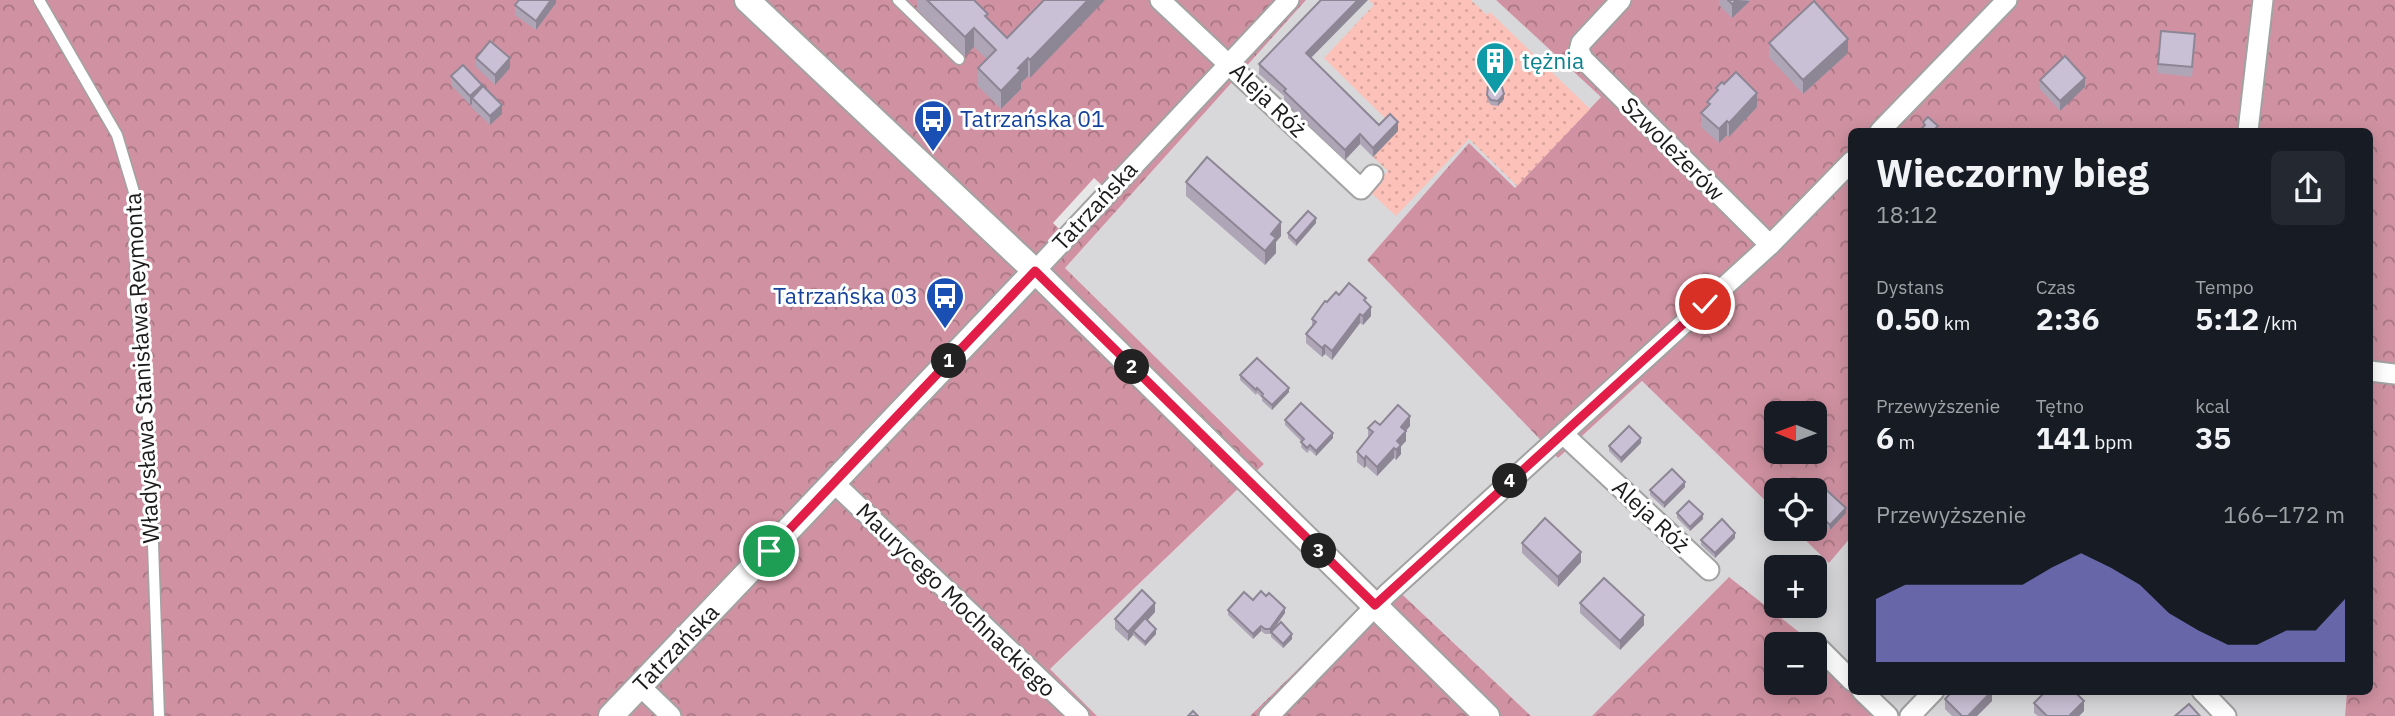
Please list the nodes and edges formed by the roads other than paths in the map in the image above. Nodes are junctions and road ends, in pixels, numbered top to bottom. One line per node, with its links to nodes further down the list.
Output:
1 (39, 0): 29 (lane, Władysława Stanisława Reymonta)
2 (747, 0): 16 (street)
3 (898, 0): 9 (lane)
4 (1160, 0): 10 (street, Aleja Róż)
5 (1289, 0): 10 (street, Tatrzańska)
6 (1621, 0): 15 (street, Szwoleżerów)
7 (2007, 0): 11 (street)
8 (2263, 0): 12 (street)
9 (959, 59)
10 (1228, 63): 14 (street, Aleja Róż); 16 (street, Tatrzańska)
11 (1883, 128)
12 (2248, 128)
13 (1848, 164): 15 (street)
14 (1373, 175)
15 (1770, 245): 19 (street)
16 (1035, 271): 20 (street, Tatrzańska); 22 (street)
17 (2373, 371): 18 (street)
18 (2395, 374)
19 (1563, 434): 21 (street, Aleja Róż); 22 (street)
20 (834, 483): 25 (street, Tatrzańska); 32 (street, Maurycego Mochnackiego)
21 (1709, 570)
22 (1375, 605): 33 (street); 34 (street)
23 (1827, 656): 24 (street)
24 (1848, 677)
25 (639, 685): 30 (street, Tatrzańska); 31 (street)
26 (1866, 695): 35 (street)
27 (1930, 695): 36 (street)
28 (2206, 695): 37 (street)
29 (159, 716)
30 (611, 716)
31 (671, 716)
32 (1079, 716)
33 (1269, 716)
34 (1487, 716)
35 (1888, 716)
36 (1910, 716)
37 (2226, 716)

